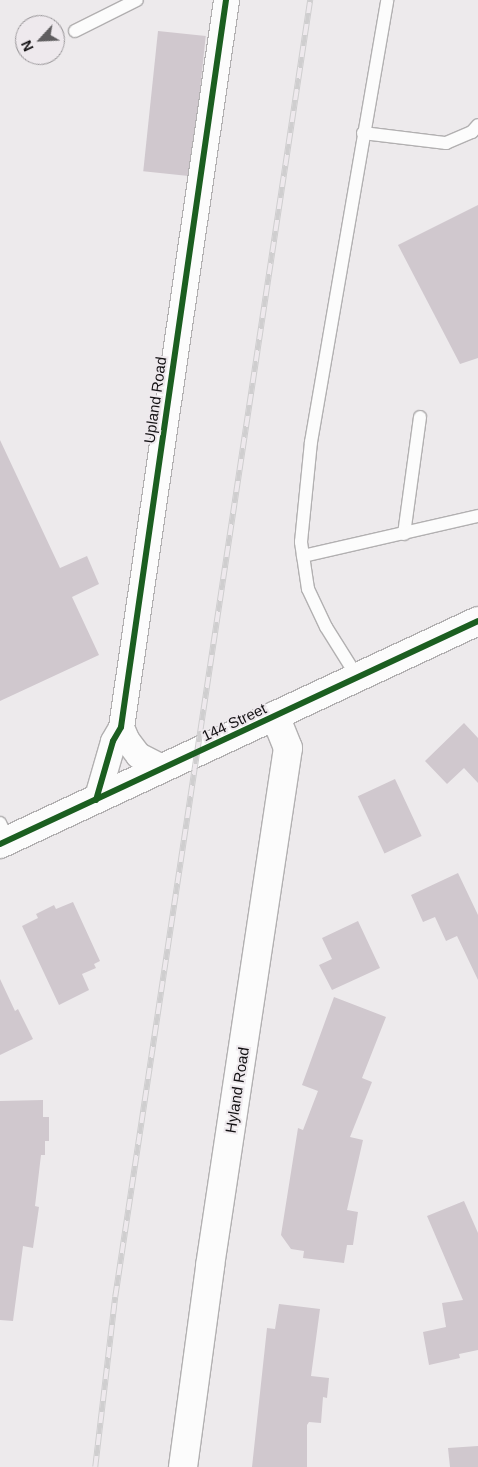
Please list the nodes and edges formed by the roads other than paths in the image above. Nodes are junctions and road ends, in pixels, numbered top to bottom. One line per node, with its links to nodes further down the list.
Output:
1 (137, 0): 4 (lane)
2 (226, 0): 14 (street, Upland Road)
3 (388, 0): 6 (lane)
4 (75, 31)
5 (478, 124): 6 (lane)
6 (363, 133): 10 (lane)
7 (420, 417): 9 (lane)
8 (478, 516): 9 (lane)
9 (404, 534): 10 (lane)
10 (303, 556): 12 (lane)
11 (478, 621): 12 (street, 144 Street)
12 (358, 678): 13 (street, 144 Street)
13 (275, 716): 15 (street, 144 Street); 18 (street, Hyland Road)
14 (120, 727): 15 (street); 16 (street, Upland Road)
15 (163, 768): 16 (street, 144 Street)
16 (96, 800): 17 (street, 144 Street)
17 (3, 836)
18 (183, 1467)

